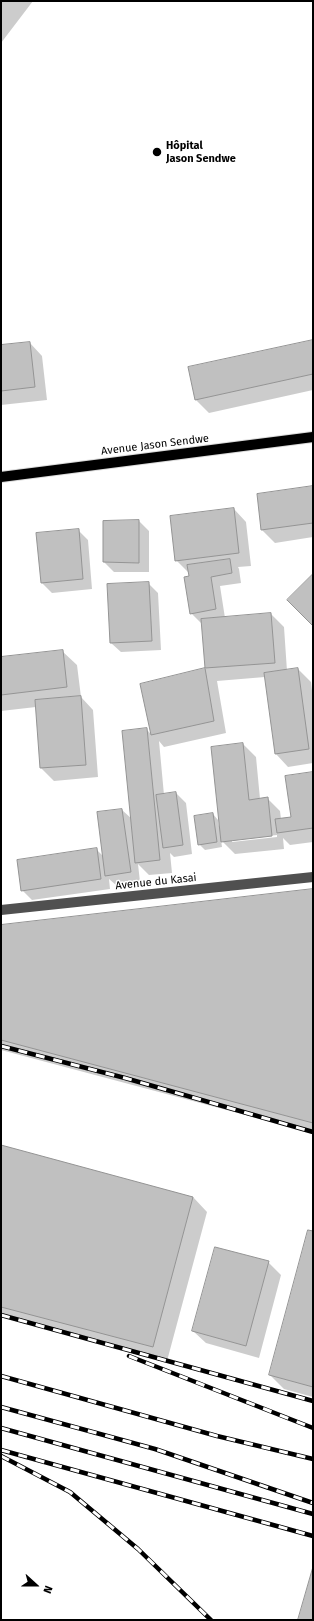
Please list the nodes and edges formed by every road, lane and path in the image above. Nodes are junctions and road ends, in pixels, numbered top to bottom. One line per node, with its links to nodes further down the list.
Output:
1 (313, 437): 2 (main road, Avenue Jason Sendwe)
2 (1, 477)
3 (313, 877): 4 (street, Avenue du Kasai)
4 (1, 910)

